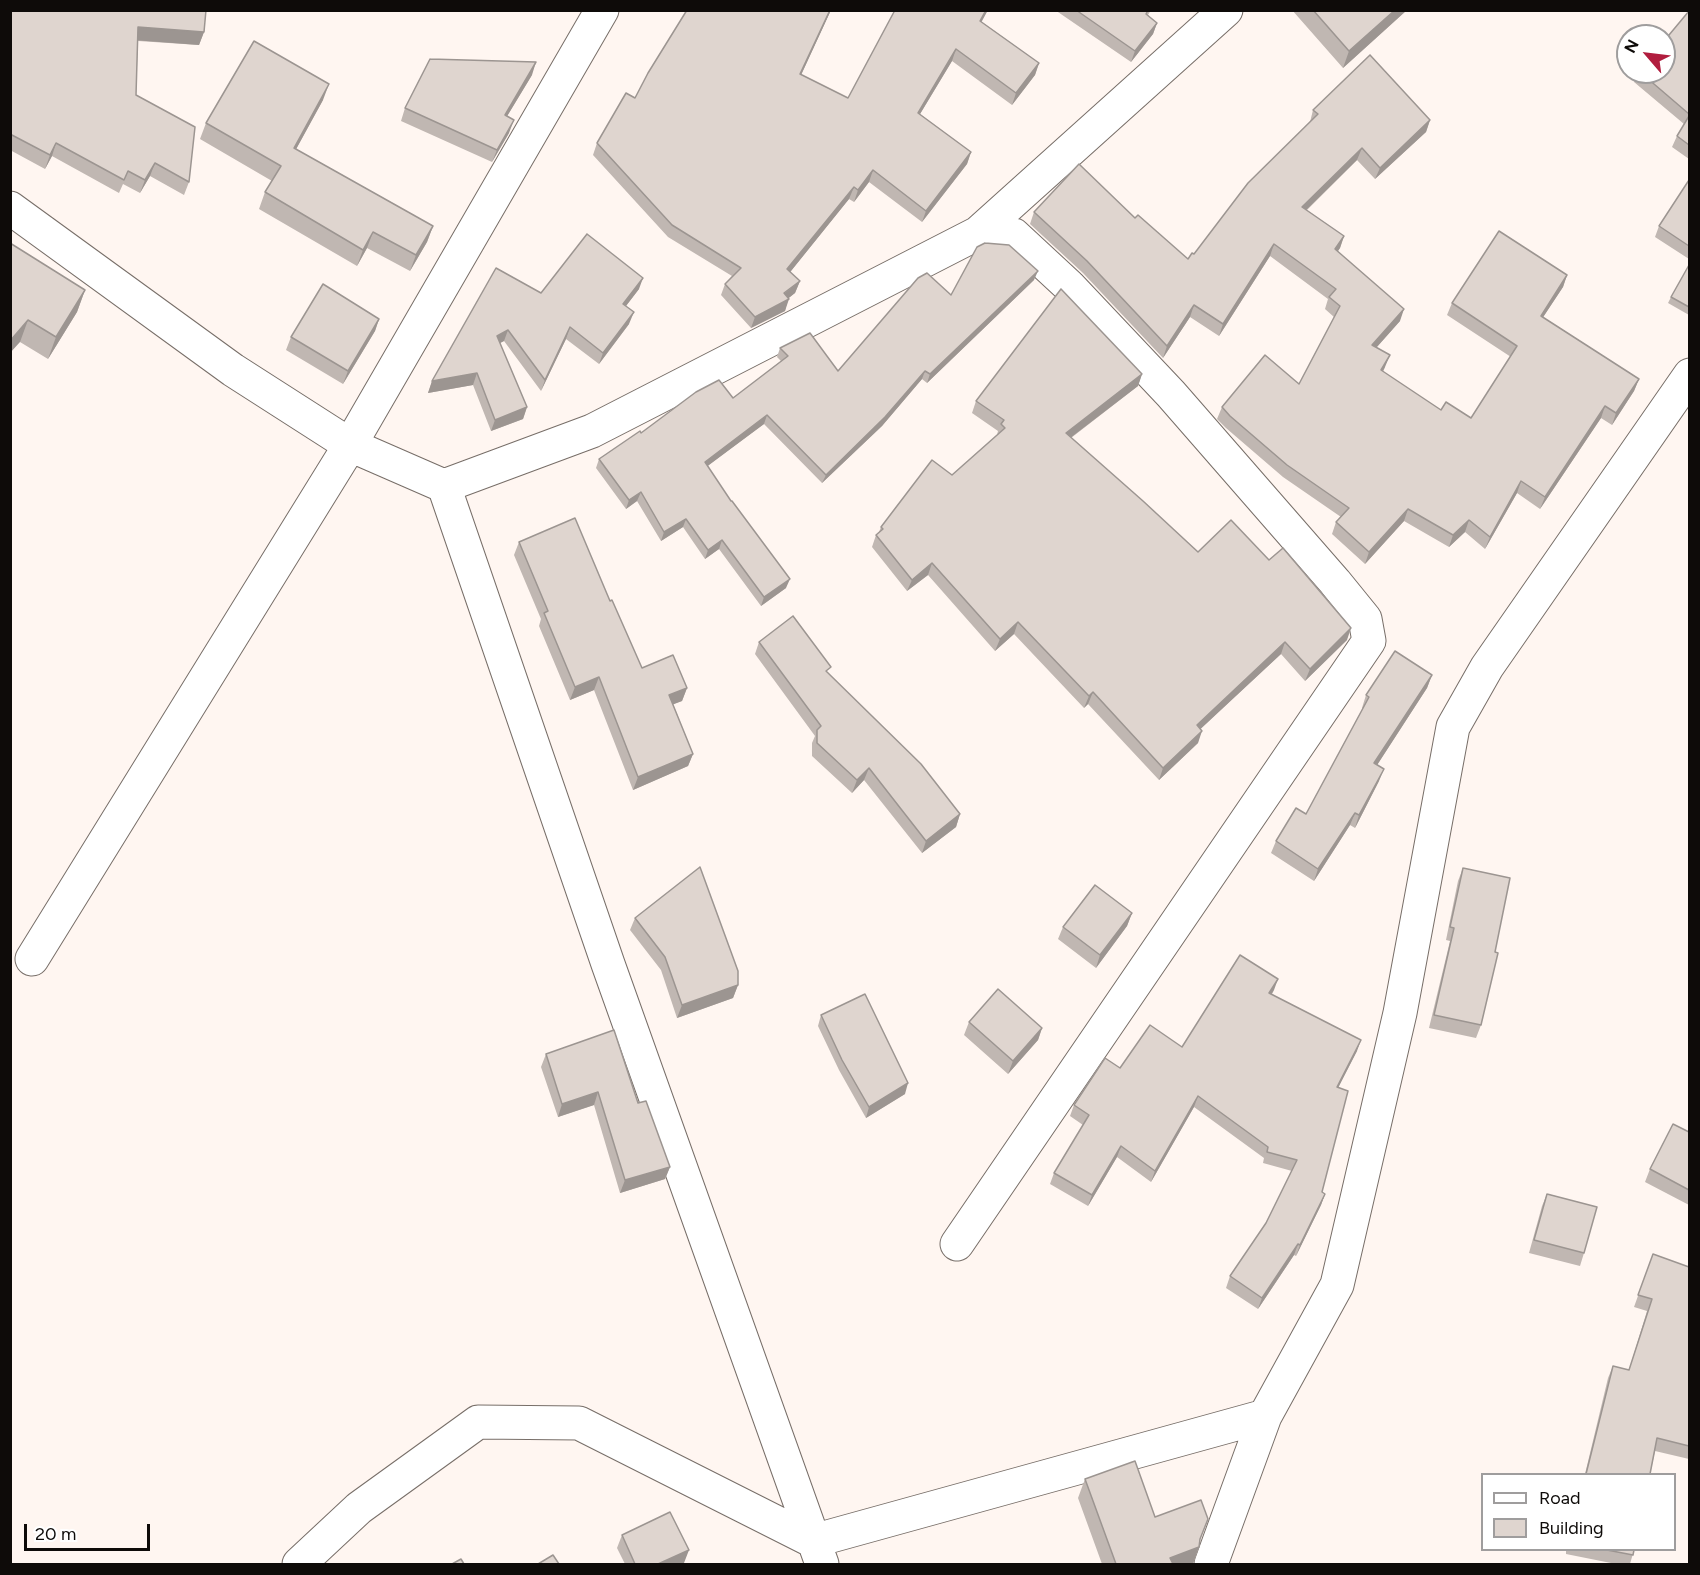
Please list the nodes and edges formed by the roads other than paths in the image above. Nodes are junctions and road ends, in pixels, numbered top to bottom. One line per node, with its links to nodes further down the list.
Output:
1 (602, 10): 6 (street)
2 (1226, 10): 4 (street)
3 (10, 208): 6 (street)
4 (978, 233): 7 (street); 9 (street)
5 (1689, 375): 10 (street)
6 (350, 445): 7 (street); 8 (street)
7 (444, 486): 11 (street)
8 (32, 959)
9 (957, 1244)
10 (1265, 1416): 11 (street); 13 (street)
11 (818, 1553): 12 (street)
12 (299, 1564)
13 (1211, 1564)

